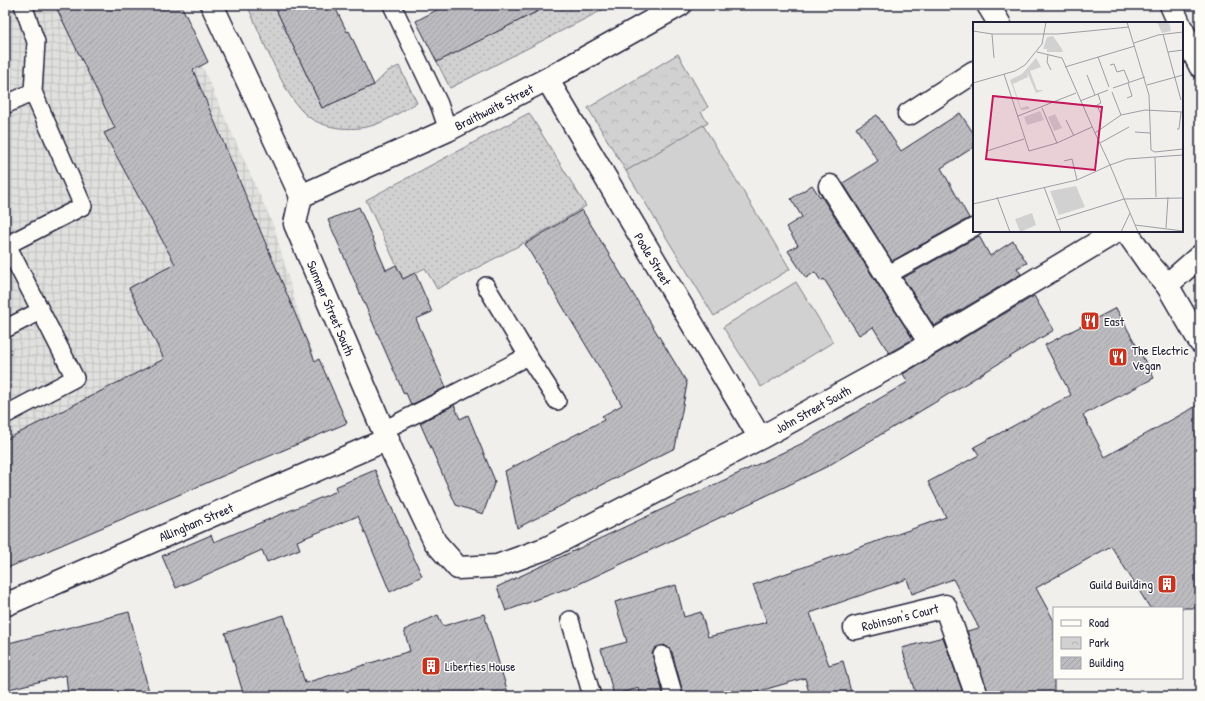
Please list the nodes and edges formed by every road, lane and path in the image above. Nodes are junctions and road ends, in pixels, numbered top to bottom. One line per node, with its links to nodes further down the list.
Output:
1 (23, 5): 13 (lane)
2 (212, 5): 18 (street)
3 (392, 5): 16 (lane)
4 (680, 5): 12 (street, Braithwaite Street)
5 (988, 5): 7 (street)
6 (1171, 5): 8 (street)
7 (998, 22)
8 (1179, 22)
9 (1190, 36): 10 (street)
10 (1200, 66)
11 (973, 73): 15 (street)
12 (547, 79): 16 (street, Braithwaite Street); 35 (street, Poole Street)
13 (33, 92): 14 (lane); 22 (lane)
14 (5, 105)
15 (909, 114)
16 (448, 130): 18 (street, Braithwaite Street)
17 (830, 186): 24 (street)
18 (301, 196): 34 (street, Summer Street South)
19 (973, 228): 24 (lane)
20 (1115, 232): 30 (street, John Street South)
21 (1127, 232): 25 (street)
22 (6, 243): 27 (lane)
23 (1200, 256): 25 (street)
24 (887, 275): 30 (street)
25 (1167, 285): 29 (street)
26 (486, 286): 31 (lane)
27 (40, 311): 28 (lane); 33 (lane)
28 (5, 329)
29 (1200, 342)
30 (930, 343): 35 (street, John Street South)
31 (528, 356): 32 (lane); 34 (lane)
32 (557, 401)
33 (5, 415)
34 (386, 434): 36 (street, Summer Street South); 37 (street, Allingham Street)
35 (760, 438): 36 (street, John Street South)
36 (497, 566)
37 (5, 605)
38 (570, 620): 41 (lane)
39 (855, 628): 43 (street, Robinson's Court)
40 (662, 655): 42 (lane)
41 (592, 696)
42 (674, 696)
43 (977, 696)

